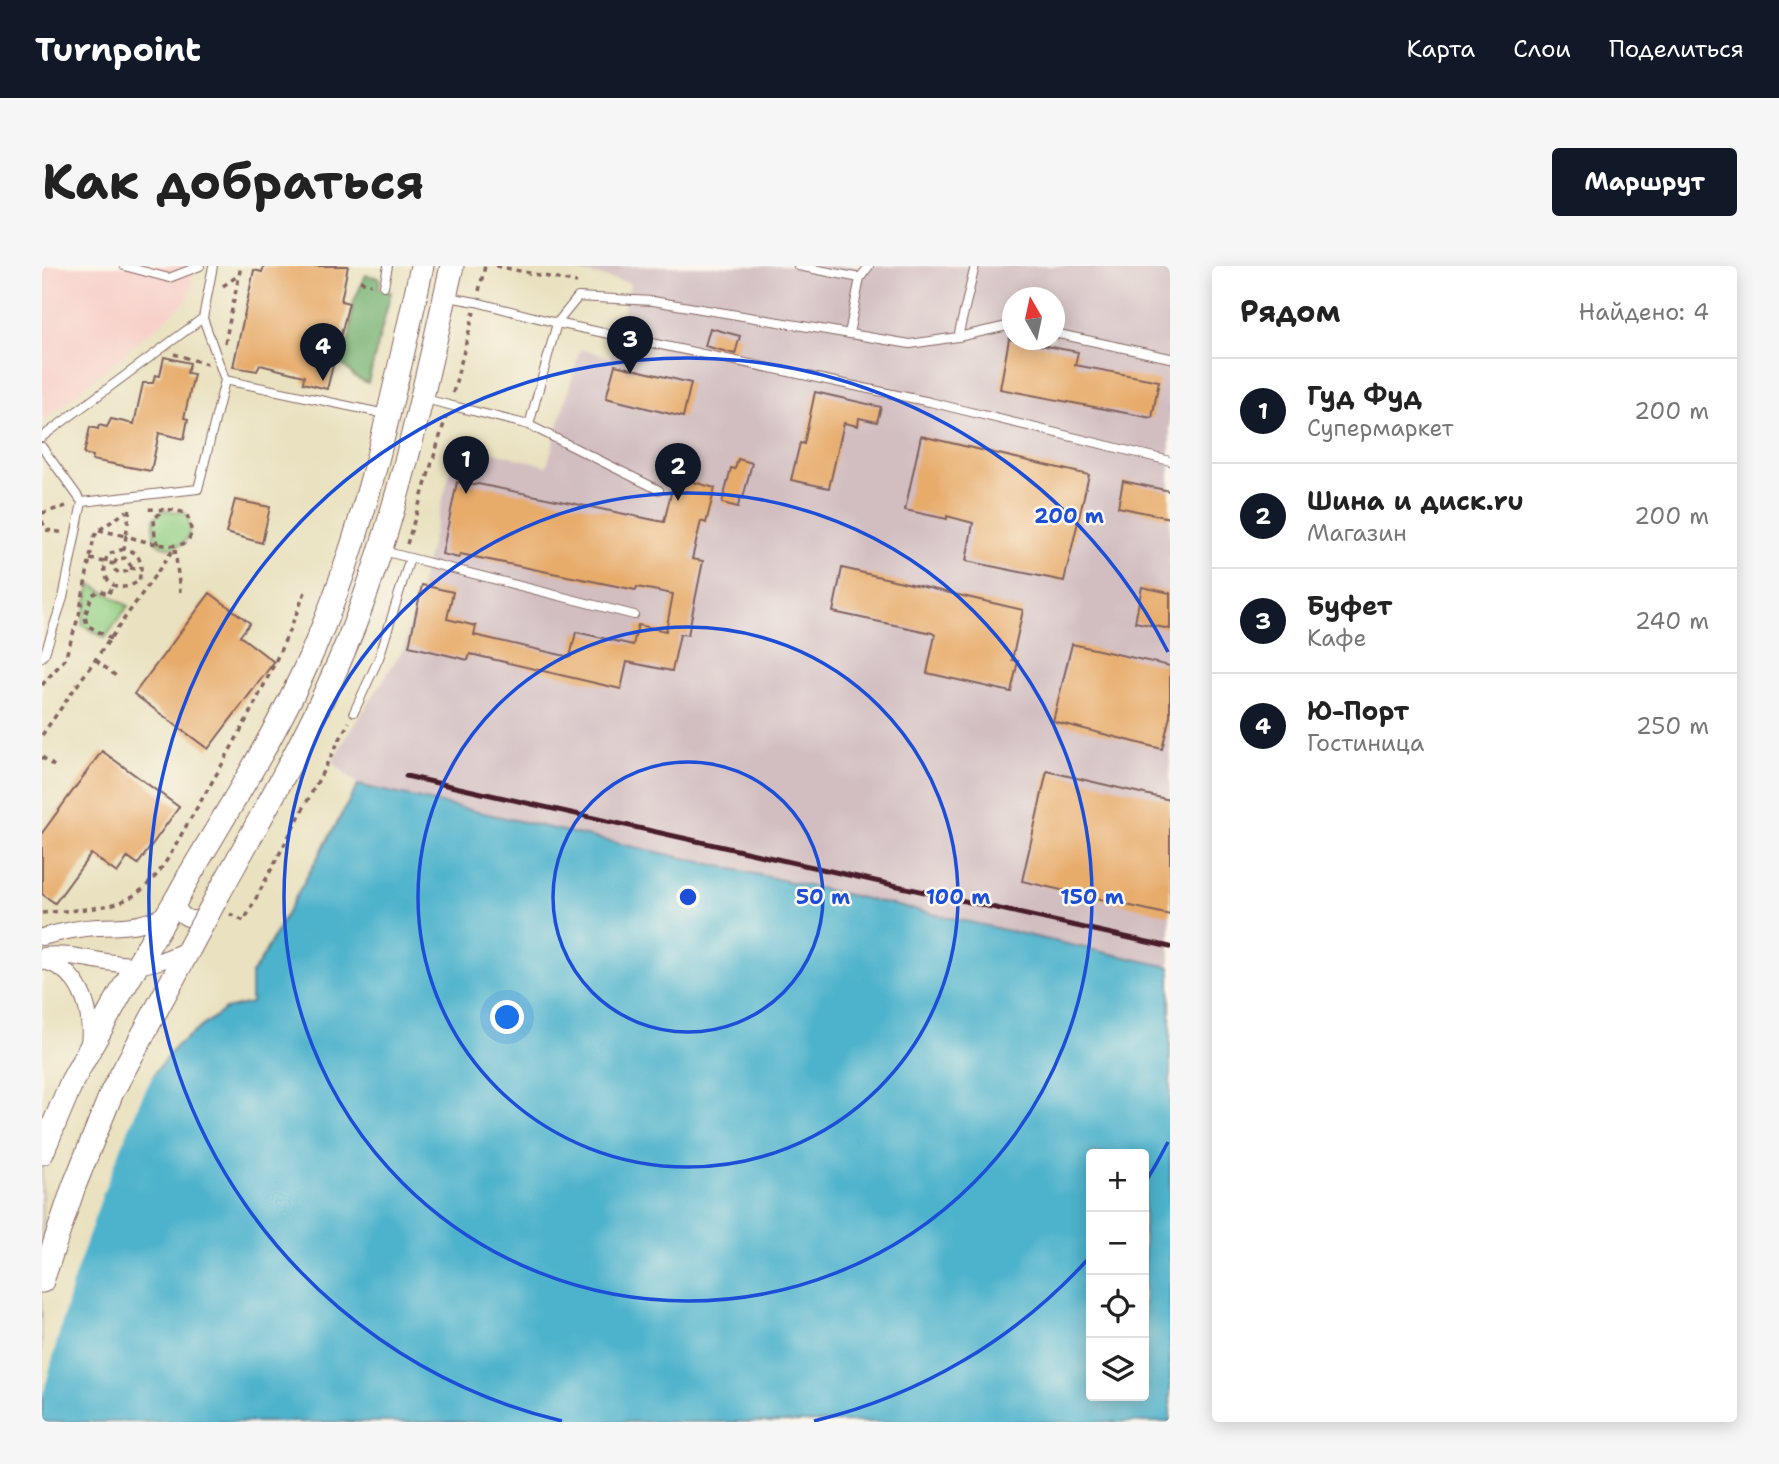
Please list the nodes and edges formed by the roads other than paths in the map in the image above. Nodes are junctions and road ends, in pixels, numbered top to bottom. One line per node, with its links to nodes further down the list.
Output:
1 (124, 266): 10 (lane)
2 (200, 266): 10 (lane)
3 (213, 266): 14 (lane)
4 (388, 266): 12 (lane)
5 (422, 266): 23 (main road)
6 (452, 266): 13 (main road)
7 (798, 266): 11 (lane)
8 (869, 266): 11 (lane)
9 (975, 266): 19 (lane)
10 (183, 269)
11 (860, 278): 17 (lane)
12 (384, 286)
13 (445, 296): 15 (lane); 22 (main road)
14 (203, 318): 21 (lane); 25 (lane)
15 (557, 323): 17 (lane); 24 (lane); 27 (lane)
16 (1002, 327): 19 (lane)
17 (849, 334): 19 (lane)
18 (1065, 335): 20 (lane)
19 (958, 337)
20 (1170, 358)
21 (225, 380): 23 (lane); 29 (lane)
22 (422, 399): 24 (lane); 30 (main road)
23 (389, 415): 36 (main road, bridge)
24 (528, 425): 28 (lane)
25 (42, 437)
26 (42, 447): 29 (lane)
27 (1170, 461)
28 (659, 490)
29 (82, 502): 33 (lane)
30 (381, 551): 31 (lane); 35 (main road)
31 (410, 558): 32 (lane); 34 (lane)
32 (634, 615)
33 (42, 657)
34 (354, 712)
35 (214, 902): 36 (street); 38 (main road, bridge)
36 (173, 905): 37 (street); 40 (main road)
37 (42, 937)
38 (189, 949): 40 (street); 43 (main road)
39 (42, 958): 40 (street); 41 (street)
40 (137, 965): 41 (main road)
41 (87, 1054): 42 (main road)
42 (42, 1153)
43 (42, 1281)

